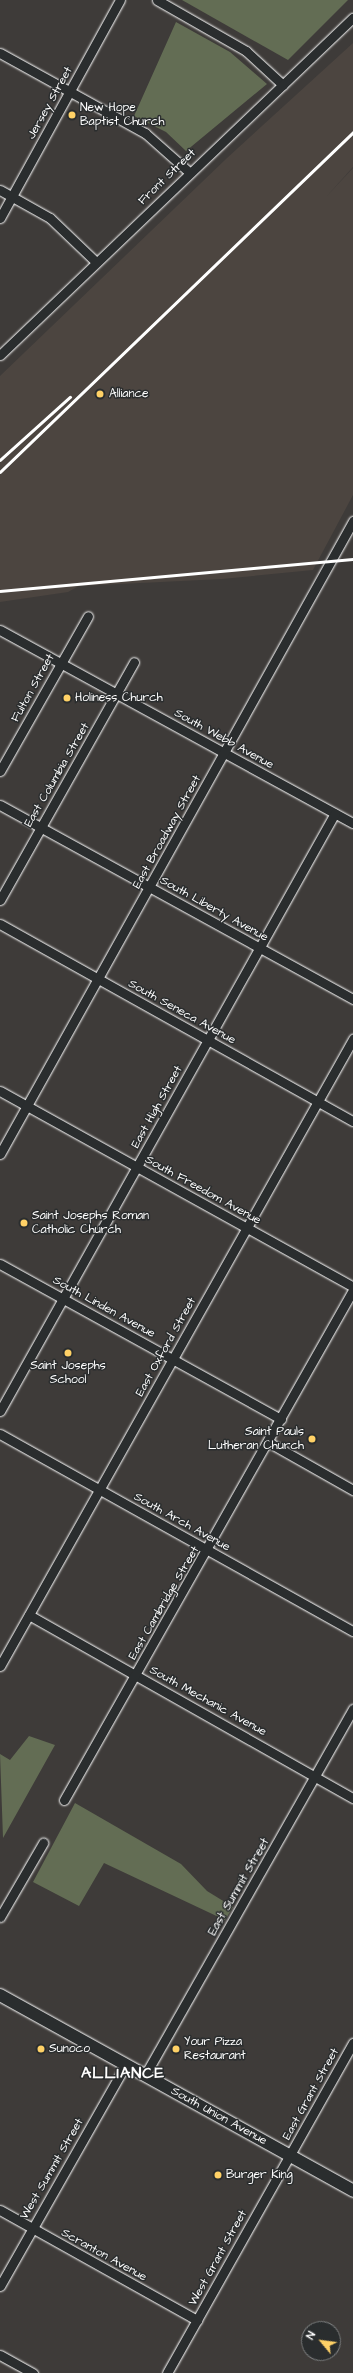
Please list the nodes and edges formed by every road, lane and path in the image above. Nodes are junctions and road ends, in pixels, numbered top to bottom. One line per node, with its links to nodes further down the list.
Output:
1 (120, 0): 6 (street, Jersey Street)
2 (157, 0): 5 (street)
3 (353, 18): 5 (street, Front Street)
4 (0, 52): 6 (street)
5 (283, 85): 7 (street, Front Street)
6 (70, 90): 7 (street); 9 (street, Jersey Street)
7 (189, 172): 11 (street, Front Street)
8 (0, 190): 9 (street)
9 (12, 196): 10 (street, Jersey Street); 11 (street)
10 (0, 218)
11 (96, 262): 12 (street, Front Street)
12 (2, 350)
13 (353, 521): 19 (street, East Broadway Street)
14 (88, 616): 17 (street, Fulton Street)
15 (0, 630): 17 (street, South Webb Avenue)
16 (134, 662): 18 (street, East Columbia Street)
17 (60, 664): 18 (street, South Webb Avenue); 20 (street, Fulton Street)
18 (116, 694): 19 (street, South Webb Avenue); 24 (street, East Columbia Street)
19 (224, 753): 22 (street, South Webb Avenue); 25 (street, East Broadway Street)
20 (0, 771)
21 (0, 805): 24 (street, South Liberty Avenue)
22 (335, 813): 23 (street, South Webb Avenue); 28 (street, East High Street)
23 (353, 823)
24 (41, 828): 25 (street, South Liberty Avenue); 26 (street, East Columbia Street)
25 (149, 887): 28 (street, South Liberty Avenue); 29 (street, East Broadway Street)
26 (0, 900)
27 (0, 924): 29 (street, South Seneca Avenue)
28 (260, 948): 30 (street, South Liberty Avenue); 32 (street, East High Street)
29 (98, 979): 32 (street, South Seneca Avenue); 35 (street, East Broadway Street)
30 (353, 999)
31 (353, 1039): 34 (street, East Oxford Street)
32 (208, 1041): 34 (street, South Seneca Avenue); 38 (street, East High Street)
33 (0, 1092): 35 (street, South Freedom Avenue)
34 (318, 1102): 36 (street, South Seneca Avenue); 39 (street, East Oxford Street)
35 (26, 1106): 37 (street, East Broadway Street); 38 (street, South Freedom Avenue)
36 (353, 1121)
37 (0, 1154)
38 (137, 1167): 39 (street, South Freedom Avenue); 43 (street, East High Street)
39 (246, 1228): 41 (street, South Freedom Avenue); 44 (street, East Oxford Street)
40 (0, 1264): 43 (street, South Linden Avenue)
41 (353, 1287)
42 (353, 1290): 46 (street, East Cambridge Street)
43 (64, 1298): 44 (street, South Linden Avenue); 45 (street, East High Street)
44 (173, 1360): 46 (street, South Linden Avenue); 49 (street, East Oxford Street)
45 (0, 1411)
46 (281, 1419): 48 (street, East Cambridge Street)
47 (0, 1434): 49 (street, South Arch Avenue)
48 (268, 1442): 50 (street); 51 (street, East Cambridge Street)
49 (100, 1489): 51 (street, South Arch Avenue); 52 (street, East Oxford Street)
50 (353, 1490)
51 (208, 1550): 53 (street, South Arch Avenue); 55 (street, East Cambridge Street)
52 (29, 1615): 54 (street, East Oxford Street); 55 (street, South Mechanic Avenue)
53 (353, 1631)
54 (0, 1666)
55 (137, 1675): 57 (street, South Mechanic Avenue); 59 (street, East Cambridge Street)
56 (353, 1709): 57 (street, East Summit Street)
57 (315, 1777): 58 (street, South Mechanic Avenue); 65 (street, East Summit Street)
58 (353, 1798)
59 (64, 1800)
60 (43, 1843): 61 (street)
61 (0, 1917)
62 (0, 1995): 64 (main road, South Union Avenue)
63 (353, 2043): 66 (street, East Grant Street)
64 (126, 2064): 65 (main road, South Union Avenue); 69 (street, West Summit Street)
65 (145, 2075): 66 (main road, South Union Avenue)
66 (290, 2156): 67 (main road, South Union Avenue); 71 (street, West Grant Street)
67 (353, 2191)
68 (0, 2210): 69 (street, Scranton Avenue)
69 (32, 2228): 70 (street, West Summit Street); 71 (street, Scranton Avenue)
70 (0, 2286)
71 (197, 2320): 74 (street, West Grant Street)
72 (0, 2355): 73 (street)
73 (33, 2373)
74 (167, 2373)

